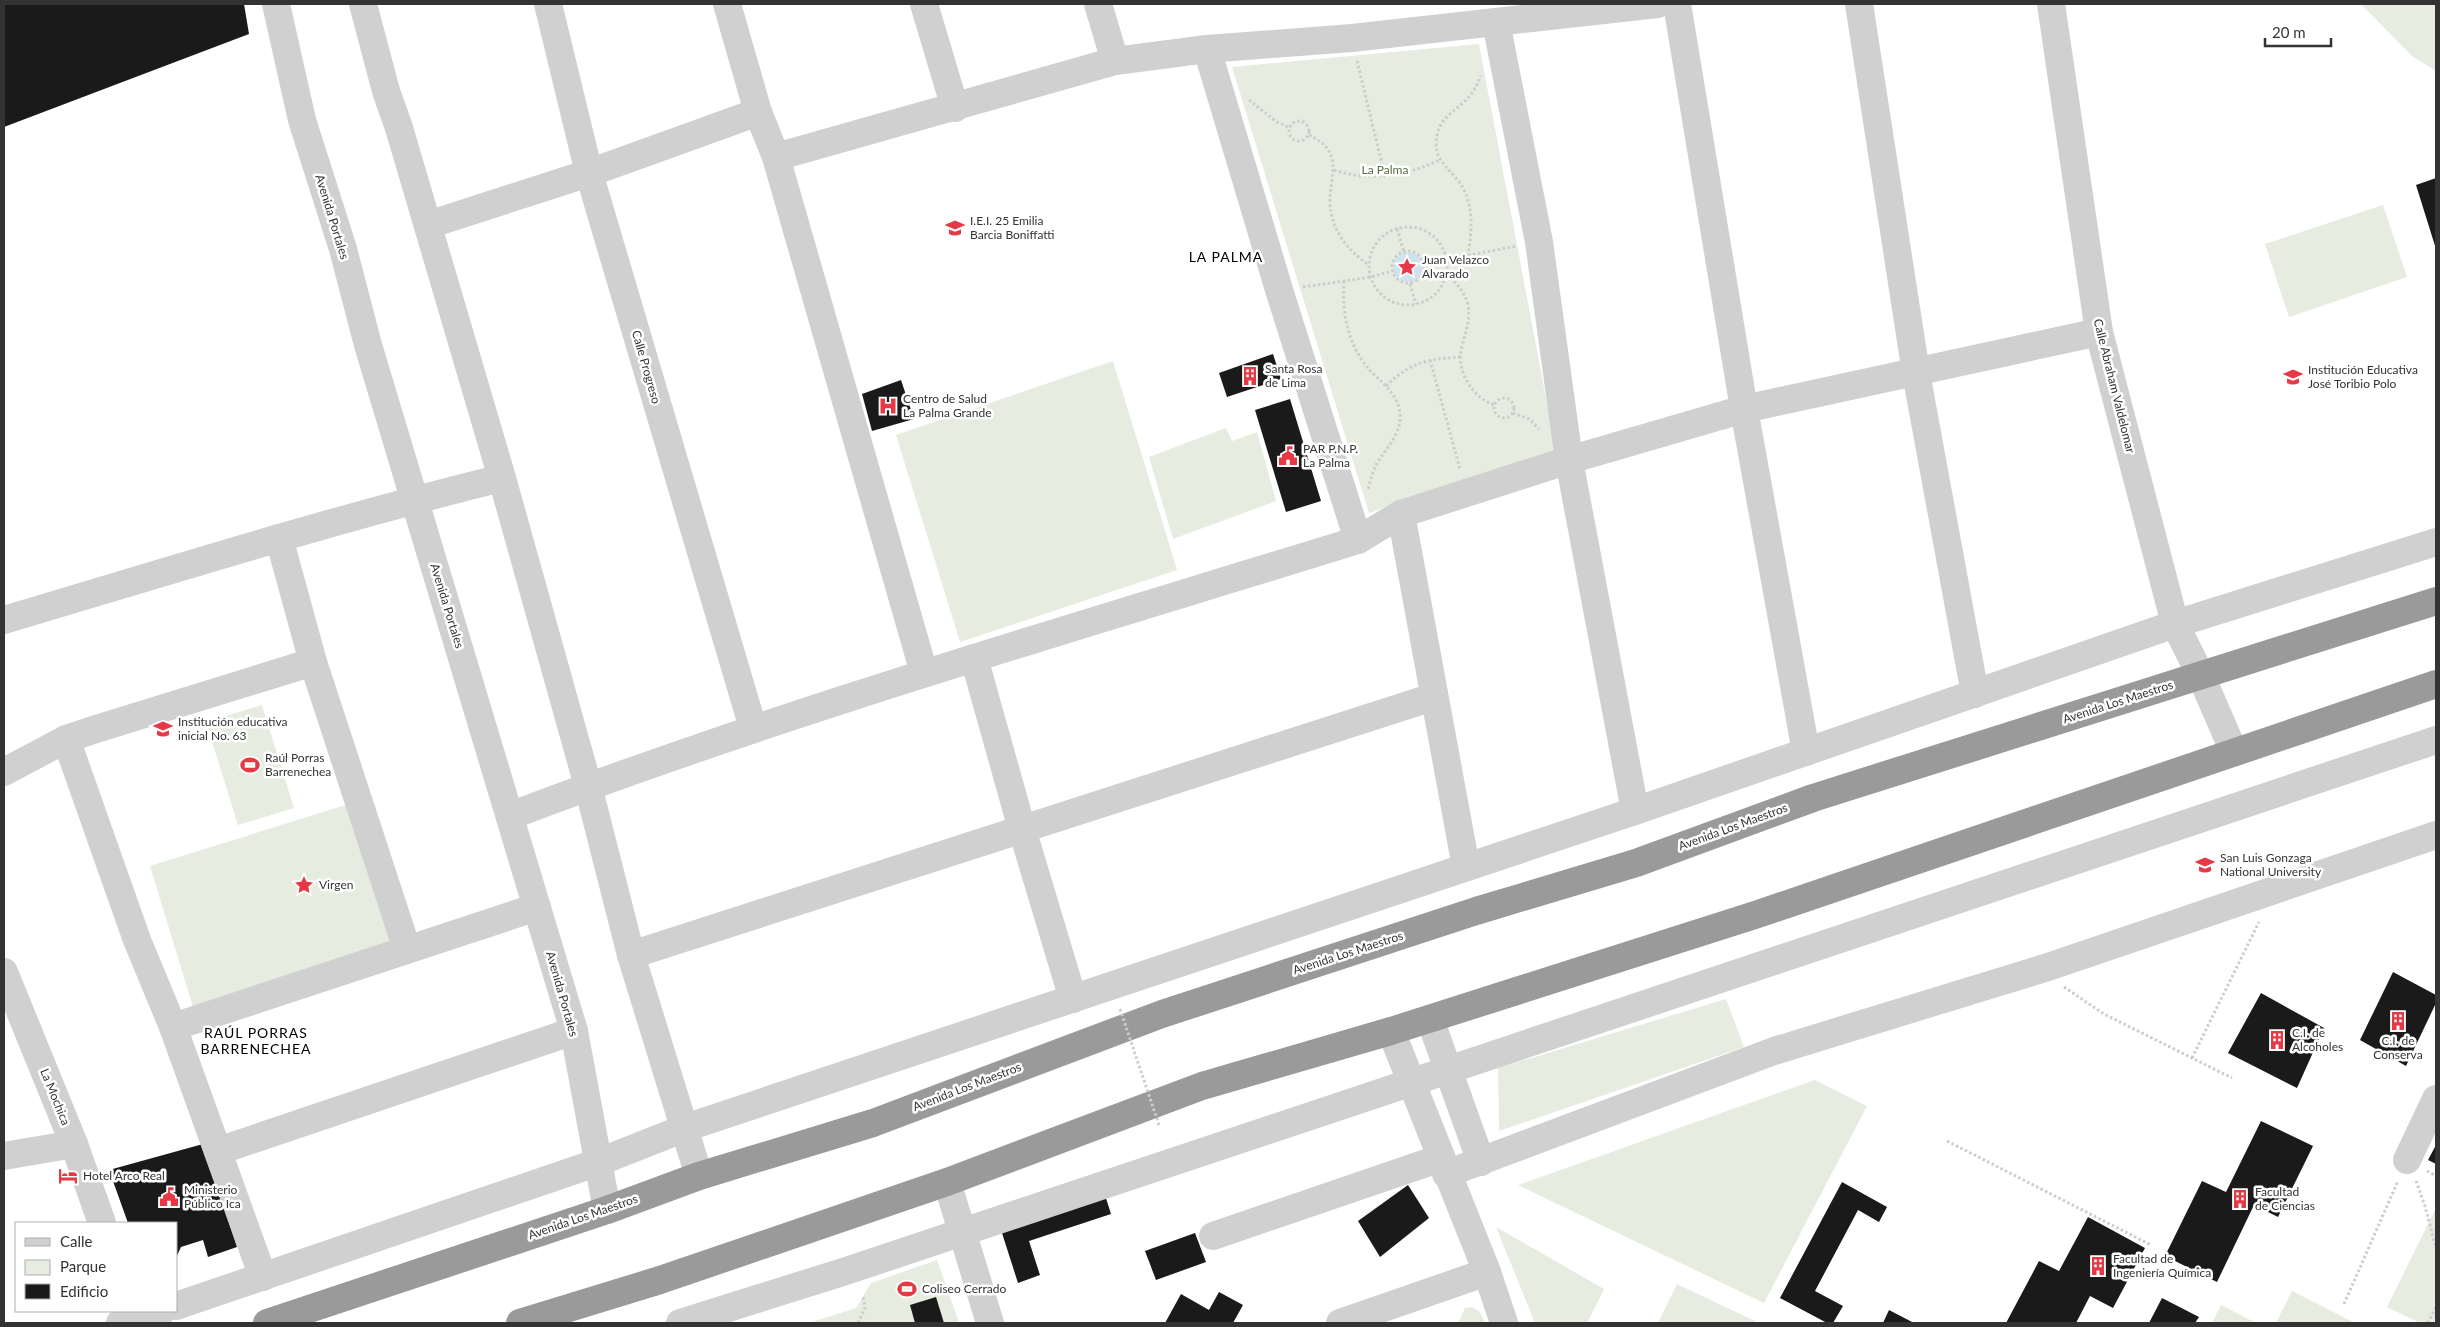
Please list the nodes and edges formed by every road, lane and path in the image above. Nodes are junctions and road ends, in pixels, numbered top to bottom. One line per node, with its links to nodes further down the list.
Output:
1 (276, 4): 57 (street, Avenida Portales)
2 (363, 4): 27 (street)
3 (548, 4): 25 (street, Calle Progreso)
4 (727, 4): 19 (street)
5 (924, 4): 18 (street)
6 (1098, 4): 15 (street)
7 (1658, 4): 11 (street)
8 (1678, 4): 50 (street)
9 (1859, 4): 47 (street)
10 (2050, 4): 44 (street, Calle Abraham Valdelomar)
11 (1547, 11): 12 (street)
12 (1496, 22): 13 (street); 53 (street)
13 (1207, 49): 15 (street); 60 (street)
14 (1356, 55): 26 (path)
15 (1115, 61): 18 (street)
16 (1486, 80): 23 (path)
17 (1243, 94): 20 (path)
18 (955, 108): 22 (street)
19 (758, 112): 22 (street); 25 (street)
20 (1290, 128): 21 (path); 21 (path)
21 (1308, 134): 24 (path)
22 (776, 157): 67 (street)
23 (1440, 160): 26 (path); 32 (path)
24 (1334, 170): 26 (path); 36 (path)
25 (589, 173): 27 (street); 72 (street, Calle Progreso)
26 (1385, 176)
27 (428, 225): 55 (street)
28 (1398, 229): 31 (path); 34 (path); 36 (path)
29 (1516, 236): 30 (path)
30 (1517, 246): 32 (path); 33 (path)
31 (1404, 252): 35 (path); 37 (path)
32 (1468, 256): 34 (path)
33 (1519, 256)
34 (1446, 260): 35 (path); 38 (path)
35 (1424, 264): 41 (path)
36 (1370, 265): 39 (path)
37 (1392, 271): 39 (path); 41 (path)
38 (1446, 274): 43 (path); 45 (path)
39 (1371, 277): 40 (path); 43 (path)
40 (1344, 281): 42 (path); 48 (path)
41 (1410, 284): 43 (path)
42 (1300, 288)
43 (1416, 304)
44 (2099, 332): 47 (street); 64 (street, Calle Abraham Valdelomar)
45 (1461, 357): 46 (path); 49 (path)
46 (1430, 360): 48 (path); 54 (path)
47 (1916, 372): 50 (street); 70 (street)
48 (1386, 386): 56 (path)
49 (1495, 404): 51 (path); 51 (path)
50 (1744, 408): 53 (street); 75 (street)
51 (1513, 412): 52 (path)
52 (1542, 434)
53 (1570, 460): 58 (street); 79 (street)
54 (1461, 472)
55 (502, 478): 57 (street); 78 (street)
56 (1368, 493)
57 (415, 499): 59 (street); 80 (street, Avenida Portales)
58 (1401, 514): 60 (street); 71 (street)
59 (279, 538): 63 (street); 66 (street)
60 (1358, 540): 65 (street)
61 (2436, 542): 64 (street)
62 (2436, 600): 68 (highway, Avenida Los Maestros)
63 (4, 620)
64 (2175, 624): 68 (street, Calle Abraham Valdelomar); 70 (street)
65 (974, 658): 67 (street); 81 (street)
66 (313, 662): 73 (street); 86 (street)
67 (924, 672): 72 (street)
68 (2201, 676): 76 (street, Calle Abraham Valdelomar); 111 (highway, Avenida Los Maestros)
69 (2436, 684): 76 (highway)
70 (1975, 694): 75 (street)
71 (1433, 697): 81 (street); 83 (street)
72 (752, 728): 78 (street)
73 (66, 739): 77 (street); 93 (street)
74 (2436, 740): 97 (street)
75 (1806, 752): 79 (street)
76 (2234, 752): 92 (highway)
77 (4, 772)
78 (588, 786): 80 (street); 87 (street)
79 (1635, 810): 83 (street)
80 (510, 816): 85 (street, Avenida Portales)
81 (1022, 829): 87 (street); 90 (street)
82 (2436, 835): 84 (street)
83 (1466, 868): 90 (street)
84 (2274, 890): 88 (street); 96 (path)
85 (537, 907): 86 (street); 94 (street, Avenida Portales)
86 (407, 949): 93 (street)
87 (631, 955): 102 (street)
88 (2048, 968): 96 (path); 109 (street)
89 (4, 972): 104 (street, La Mochica)
90 (1073, 999): 102 (street)
91 (1120, 1009): 101 (path, bridge)
92 (1430, 1019): 95 (highway); 97 (street)
93 (173, 1027): 105 (street)
94 (574, 1031): 105 (street); 108 (street, Avenida Portales)
95 (1391, 1031): 99 (street); 112 (highway)
96 (2192, 1058): 98 (path)
97 (1448, 1069): 99 (street); 109 (street)
98 (2232, 1078)
99 (1410, 1082): 110 (street); 115 (street)
100 (2436, 1099): 107 (street)
101 (1159, 1125)
102 (685, 1128): 108 (street); 111 (street)
103 (1947, 1141): 117 (path)
104 (74, 1144): 106 (street); 114 (street, La Mochica)
105 (218, 1150): 120 (street)
106 (4, 1156)
107 (2407, 1160): 118 (path); 122 (path)
108 (599, 1162): 113 (street, Avenida Portales); 120 (street)
109 (1481, 1162): 110 (street)
110 (1444, 1166): 116 (street); 119 (street)
111 (700, 1176): 113 (highway, Avenida Los Maestros)
112 (947, 1182): 115 (street); 128 (highway)
113 (606, 1210): 127 (highway, Avenida Los Maestros)
114 (102, 1222)
115 (961, 1232): 129 (street); 131 (street)
116 (1213, 1236)
117 (2151, 1245)
118 (2436, 1248)
119 (1488, 1272): 132 (street); 133 (street)
120 (263, 1277): 123 (street)
121 (863, 1296): 130 (path)
122 (2344, 1304)
123 (178, 1305)
124 (2436, 1307): 134 (path)
125 (158, 1312): 126 (street)
126 (132, 1319)
127 (267, 1323)
128 (520, 1323)
129 (680, 1323)
130 (858, 1323)
131 (990, 1323)
132 (1340, 1323)
133 (1504, 1323)
134 (2428, 1323)

